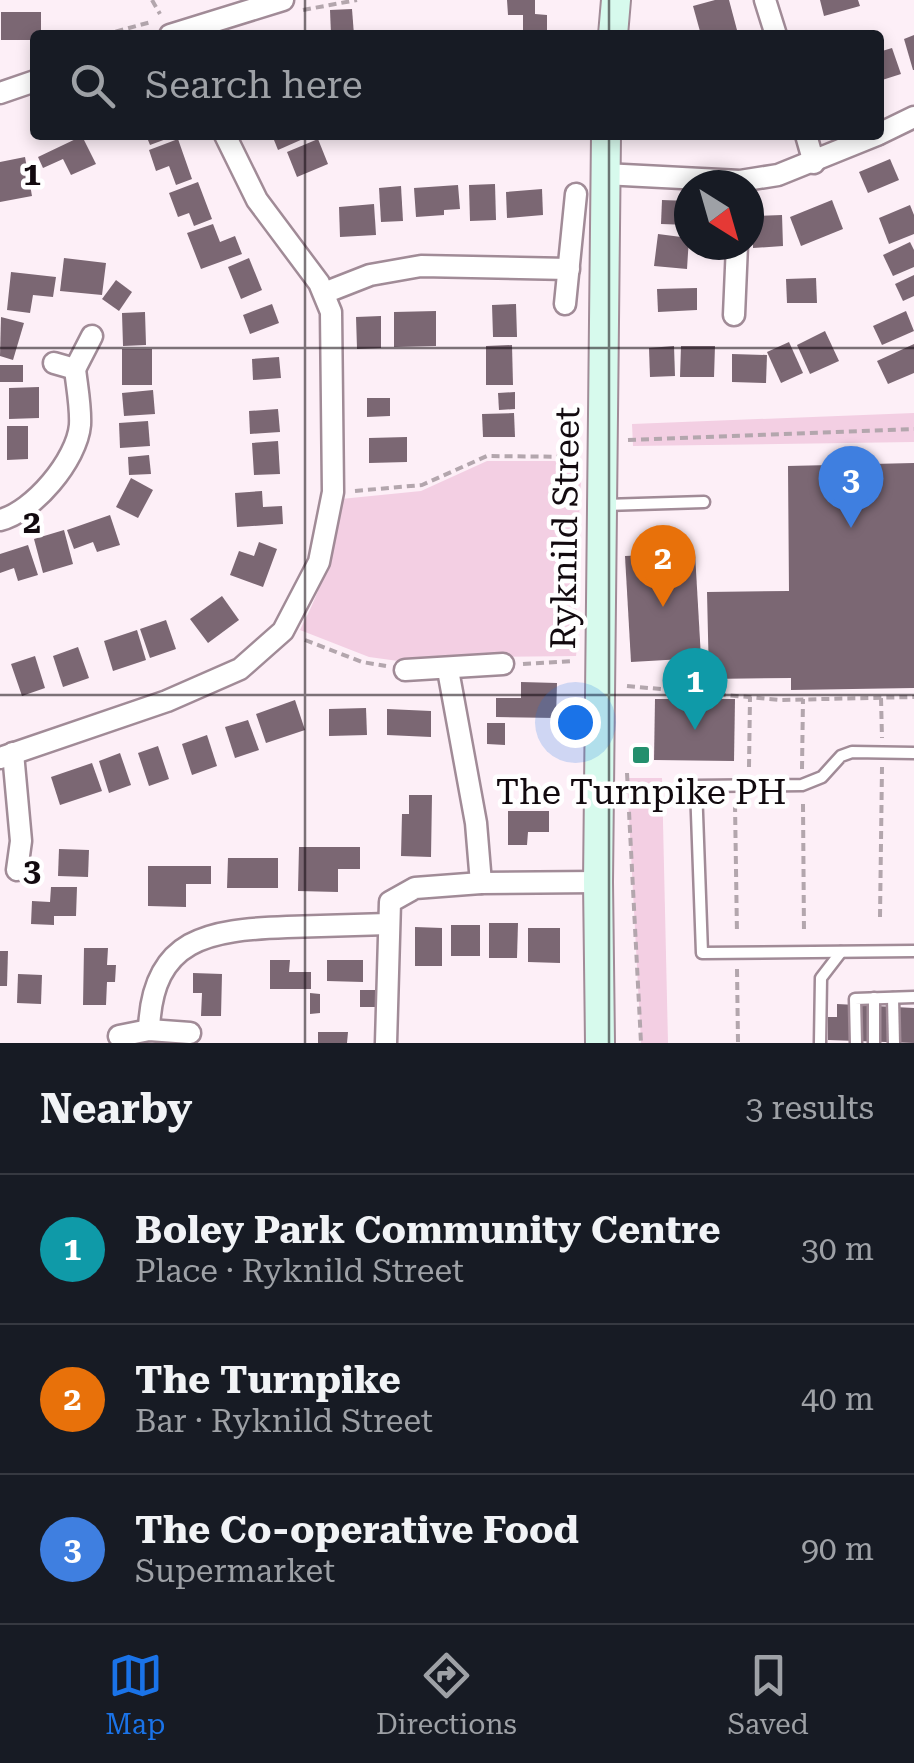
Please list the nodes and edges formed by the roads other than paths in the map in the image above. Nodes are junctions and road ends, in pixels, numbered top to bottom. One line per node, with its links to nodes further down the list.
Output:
1 (284, 0): 4 (street)
2 (616, 0): 5 (street)
3 (765, 0): 6 (street)
4 (173, 30)
5 (613, 30)
6 (774, 30)
7 (30, 83): 8 (street)
8 (0, 93)
9 (911, 125): 10 (street)
10 (884, 132)
11 (228, 140): 22 (street)
12 (606, 140): 16 (street, Ryknild Street)
13 (807, 140): 15 (street)
14 (865, 140): 15 (street)
15 (814, 163): 17 (street)
16 (604, 174): 18 (street); 29 (street, Ryknild Street)
17 (764, 178)
18 (674, 179)
19 (576, 194): 21 (street)
20 (736, 260): 24 (street)
21 (569, 269): 22 (street); 23 (street)
22 (324, 293): 35 (street)
23 (565, 304)
24 (734, 315)
25 (92, 336): 27 (street)
26 (54, 363): 27 (street)
27 (75, 369): 30 (street)
28 (704, 502): 29 (lane)
29 (602, 505): 38 (street, Ryknild Street)
30 (0, 520)
31 (503, 664): 33 (street)
32 (405, 670): 33 (street)
33 (448, 670): 39 (street)
34 (914, 752): 42 (lane)
35 (6, 756): 36 (street)
36 (10, 841): 37 (street)
37 (17, 870)
38 (598, 882): 39 (street); 50 (street, Ryknild Street)
39 (481, 883): 40 (street)
40 (388, 924): 46 (street); 49 (street)
41 (914, 951): 42 (lane)
42 (841, 952): 51 (lane)
43 (914, 997): 45 (lane)
44 (874, 998): 45 (lane); 52 (lane); 53 (lane)
45 (893, 998): 54 (lane)
46 (148, 1030): 47 (street); 48 (street)
47 (190, 1033)
48 (118, 1036)
49 (386, 1043)
50 (600, 1043)
51 (820, 1043)
52 (856, 1043)
53 (874, 1043)
54 (894, 1043)

